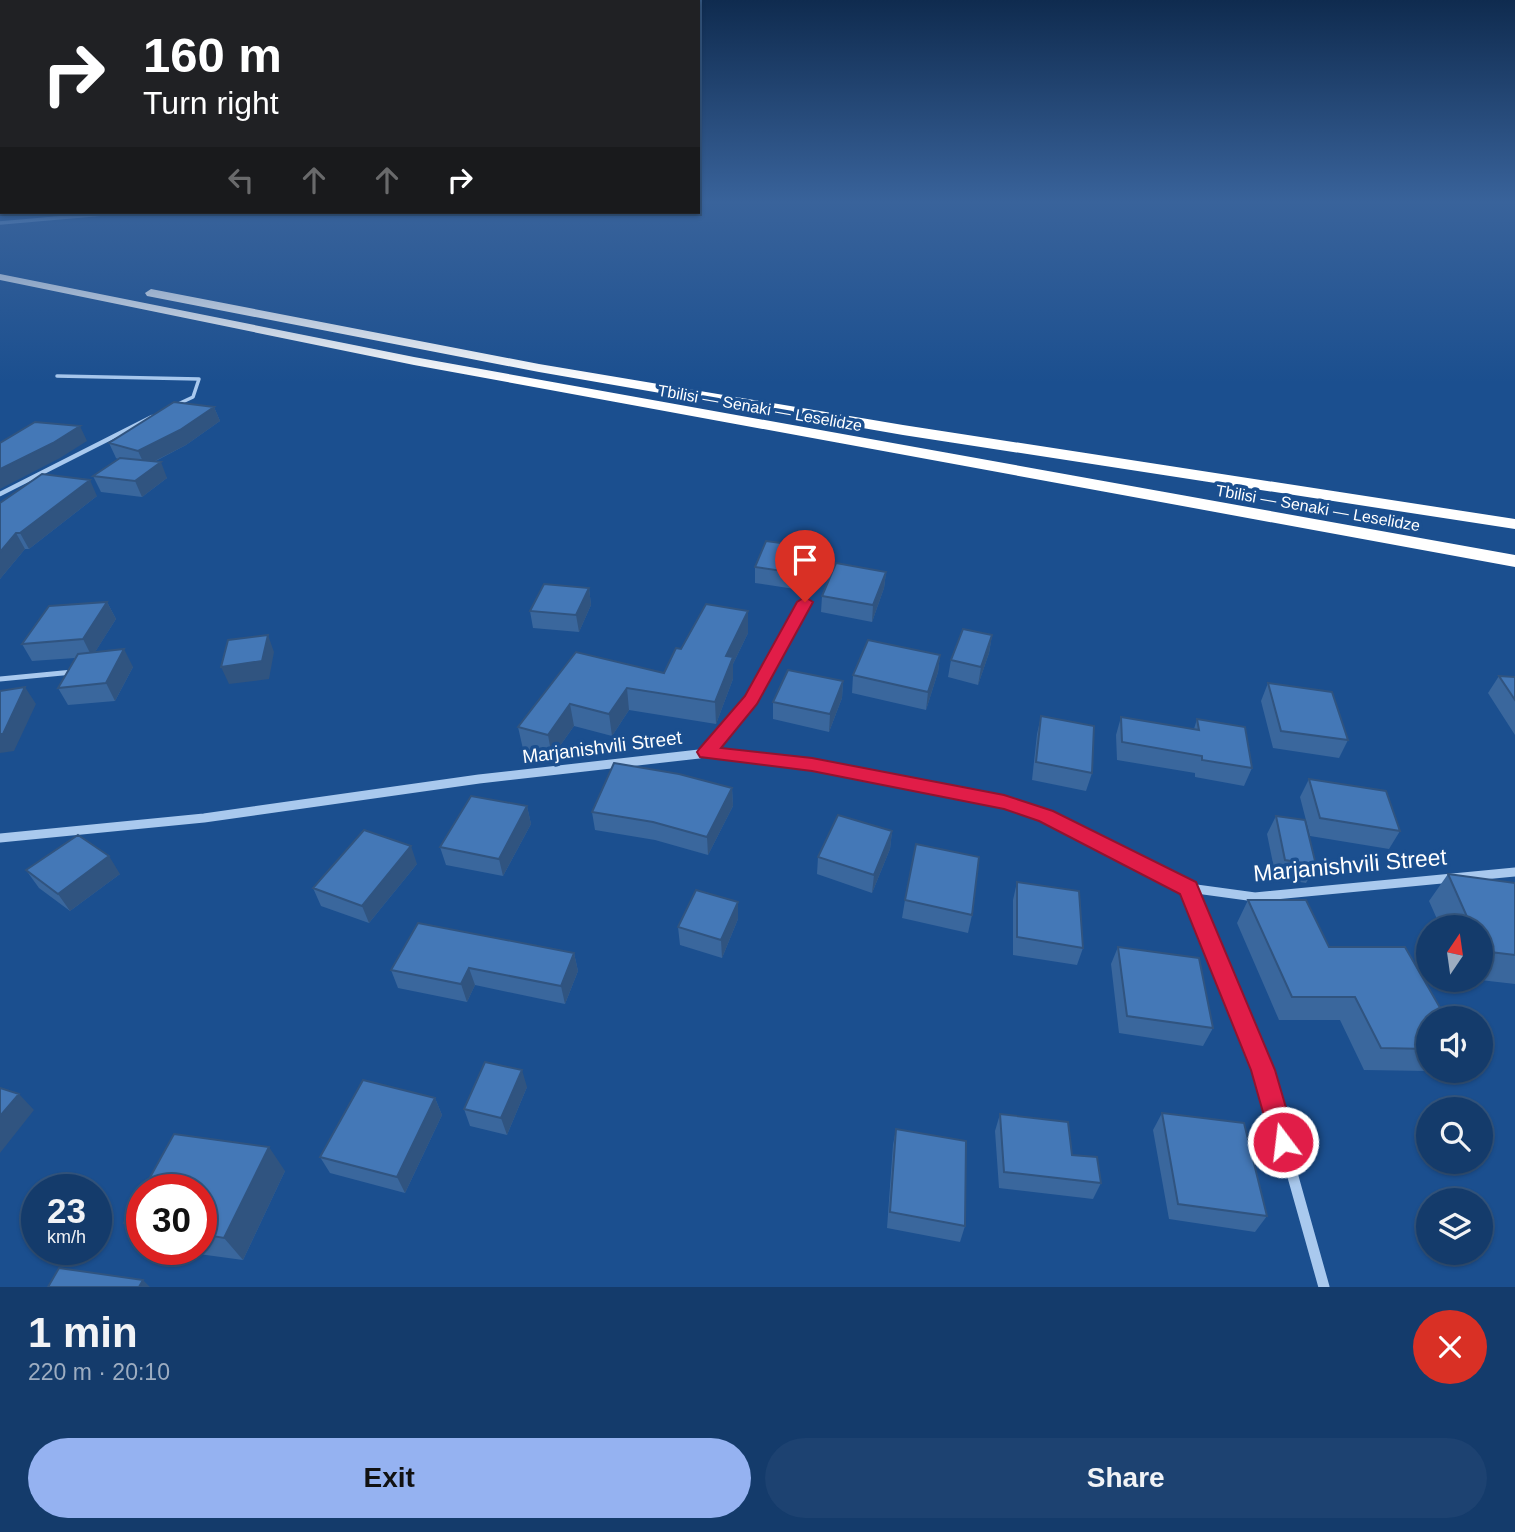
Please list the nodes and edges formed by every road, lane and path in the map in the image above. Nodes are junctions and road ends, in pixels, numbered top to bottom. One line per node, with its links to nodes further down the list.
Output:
1 (0, 264): 2 (highway)
2 (13, 266)
3 (0, 277): 10 (highway, Tbilisi — Senaki — Leselidze)
4 (135, 290): 9 (highway, Tbilisi — Senaki — Leselidze)
5 (57, 376): 6 (lane)
6 (169, 409)
7 (156, 415): 8 (lane)
8 (0, 494)
9 (1515, 524)
10 (1515, 561)
11 (805, 602): 14 (lane)
12 (76, 671): 13 (lane)
13 (0, 679)
14 (706, 752): 15 (street, Marjanishvili Street); 17 (street, Marjanishvili Street)
15 (0, 838)
16 (1515, 872): 17 (street, Marjanishvili Street)
17 (1189, 888): 18 (street)
18 (1324, 1287)

